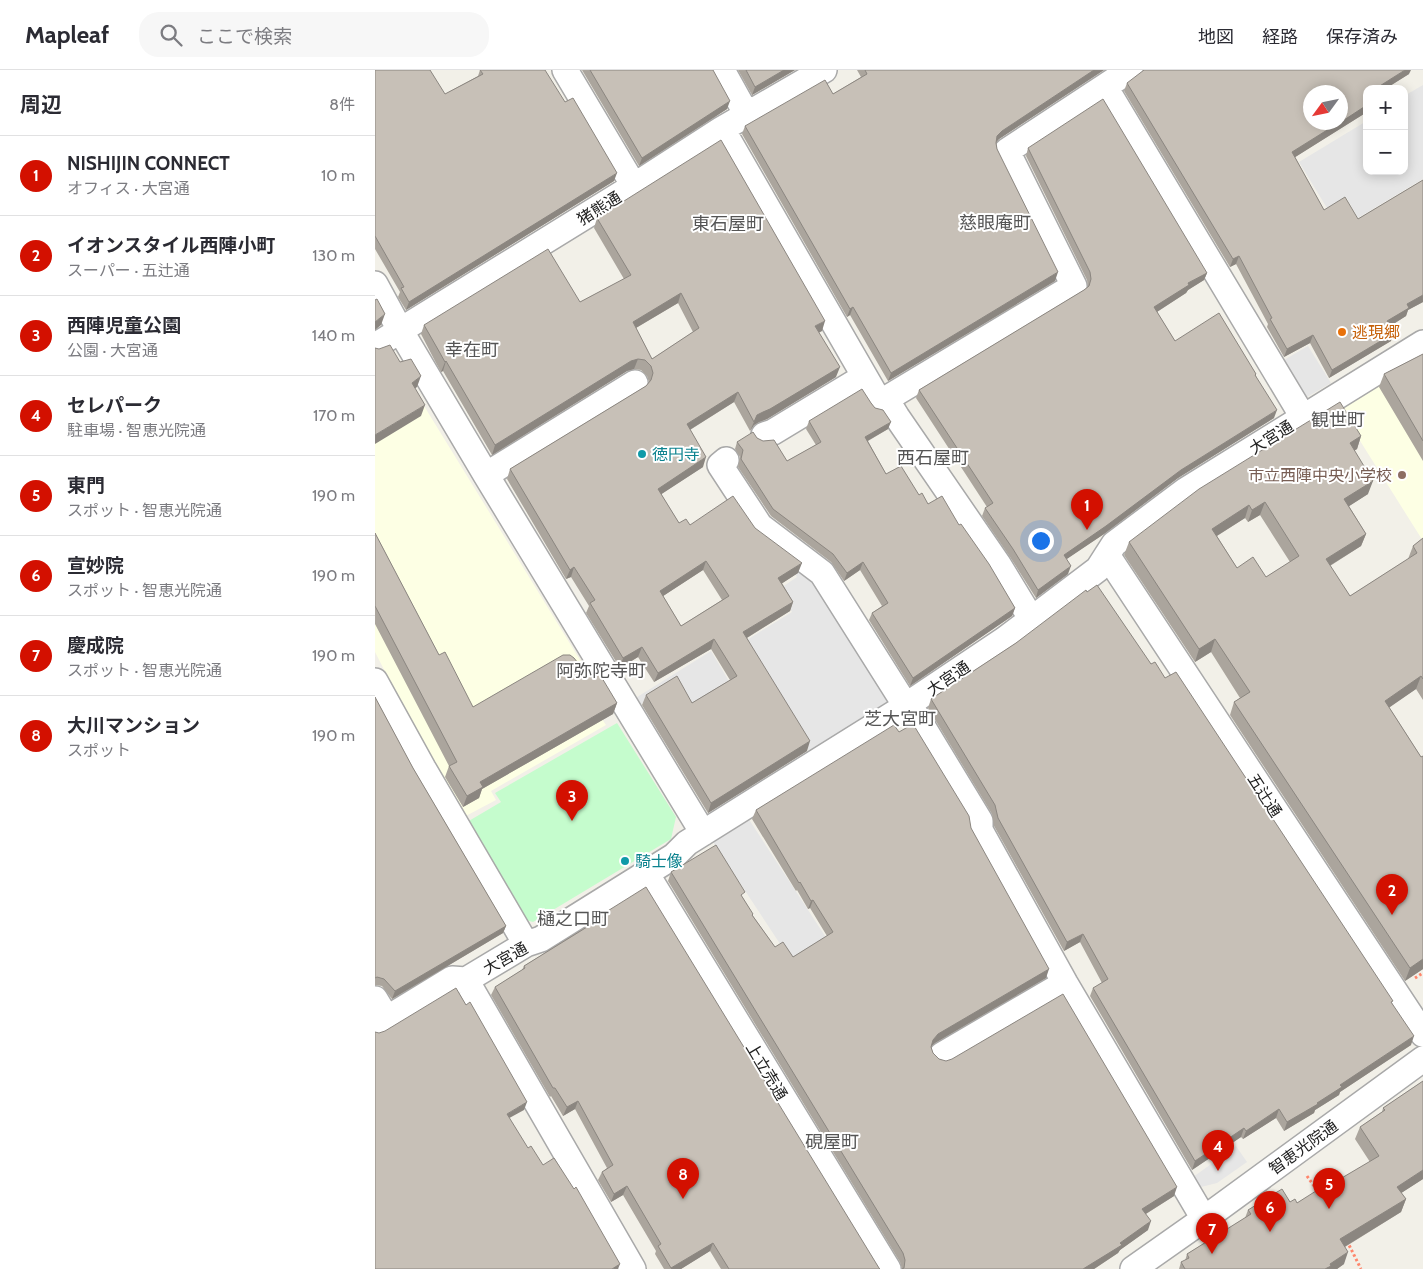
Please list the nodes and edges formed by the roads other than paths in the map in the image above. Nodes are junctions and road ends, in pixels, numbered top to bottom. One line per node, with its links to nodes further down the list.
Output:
1 (565, 70): 8 (street)
2 (722, 70): 6 (street)
3 (824, 70): 6 (street, 猪熊通)
4 (1130, 70): 5 (street)
5 (1105, 87): 15 (street); 16 (street)
6 (747, 115): 7 (street, 猪熊通)
7 (723, 129): 8 (street, 猪熊通); 13 (street)
8 (634, 186): 10 (street, 猪熊通)
9 (375, 284): 10 (street)
10 (400, 330): 12 (street, 猪熊通); 19 (street)
11 (1423, 343): 16 (street, 大宮通)
12 (375, 346)
13 (864, 377): 15 (street); 17 (street)
14 (635, 384): 19 (street)
15 (886, 399): 21 (street)
16 (1303, 417): 20 (street, 大宮通)
17 (764, 435)
18 (726, 460): 23 (street)
19 (486, 475): 24 (street)
20 (1107, 555): 21 (street, 大宮通); 30 (street, 五辻通)
21 (1032, 620): 23 (street, 大宮通)
22 (375, 681): 26 (street)
23 (907, 705): 24 (street, 大宮通); 28 (street)
24 (703, 833): 25 (street, 大宮通)
25 (646, 873): 26 (street, 大宮通); 35 (street, 上立売通)
26 (526, 944): 27 (street, 大宮通)
27 (466, 980): 29 (street, 大宮通); 34 (street)
28 (1065, 983): 31 (street); 33 (street)
29 (379, 1015)
30 (1423, 1034)
31 (942, 1055)
32 (1423, 1059): 33 (street, 智恵光院通)
33 (1204, 1219): 36 (street, 智恵光院通)
34 (633, 1269)
35 (888, 1269)
36 (1133, 1269)

